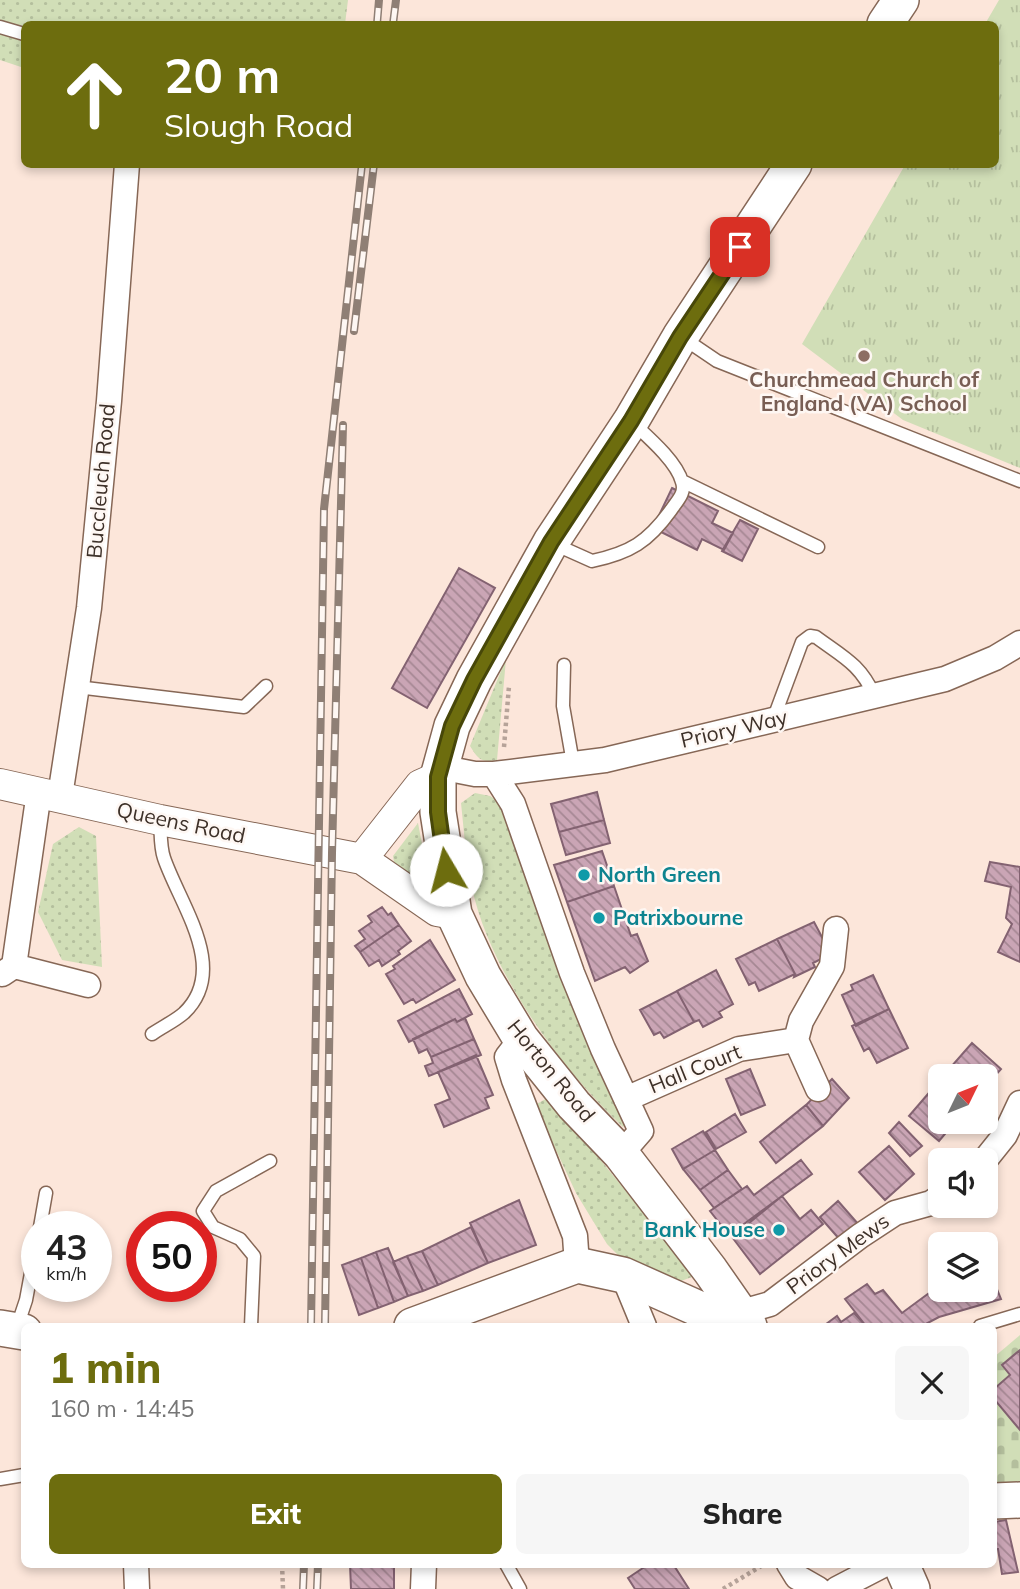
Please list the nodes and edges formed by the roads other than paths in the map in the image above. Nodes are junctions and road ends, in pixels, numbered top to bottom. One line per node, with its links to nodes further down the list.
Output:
1 (901, 0): 2 (main road)
2 (888, 21)
3 (0, 27): 4 (lane)
4 (21, 33)
5 (127, 168): 16 (street, Buccleuch Road)
6 (791, 168): 7 (main road, Horton Road)
7 (680, 337): 8 (main road, Horton Road); 10 (lane)
8 (631, 421): 9 (lane); 11 (main road, Horton Road)
9 (682, 481): 11 (lane); 12 (lane)
10 (1020, 481)
11 (551, 542): 20 (main road, Horton Road)
12 (818, 547)
13 (1020, 643): 17 (street, Priory Way)
14 (564, 665): 19 (lane)
15 (266, 686): 16 (lane)
16 (77, 687): 23 (street, Buccleuch Road)
17 (874, 695): 18 (street, Priory Way); 18 (lane)
18 (773, 720): 19 (street, Priory Way)
19 (573, 763): 21 (street, Priory Way)
20 (439, 772): 21 (street, Priory Way); 25 (street); 26 (main road, Horton Road)
21 (501, 773): 34 (street)
22 (0, 784): 23 (street, Queens Road)
23 (50, 794): 24 (street, Queens Road); 28 (street, Buccleuch Road)
24 (160, 820): 25 (street, Queens Road); 30 (lane)
25 (362, 859): 26 (street, Queens Road)
26 (454, 914): 31 (main road, Horton Road)
27 (836, 929): 32 (street)
28 (7, 971): 29 (street)
29 (88, 985)
30 (152, 1034)
31 (521, 1039): 37 (main road, Horton Road); 42 (street)
32 (796, 1040): 33 (street); 34 (street, Hall Court)
33 (818, 1088)
34 (626, 1098): 37 (street)
35 (1020, 1103): 36 (street)
36 (995, 1148)
37 (621, 1154): 46 (main road, Horton Road)
38 (270, 1161): 47 (lane)
39 (46, 1193): 41 (lane)
40 (928, 1204): 46 (street, Priory Mews)
41 (43, 1211)
42 (577, 1265): 43 (main road); 48 (main road)
43 (623, 1275): 46 (main road); 49 (street)
44 (25, 1302): 51 (lane)
45 (1020, 1314): 50 (lane)
46 (743, 1320)
47 (251, 1323)
48 (429, 1323)
49 (643, 1323)
50 (990, 1323)
51 (13, 1330)
52 (21, 1476): 53 (lane)
53 (0, 1479)
54 (1020, 1500): 55 (main road)
55 (997, 1501)
56 (136, 1568): 62 (street)
57 (424, 1568): 63 (street)
58 (508, 1568): 64 (lane)
59 (791, 1568): 65 (street)
60 (877, 1568): 66 (street)
61 (903, 1568): 67 (main road)
62 (136, 1589)
63 (423, 1589)
64 (520, 1589)
65 (818, 1589)
66 (837, 1589)
67 (912, 1589)

